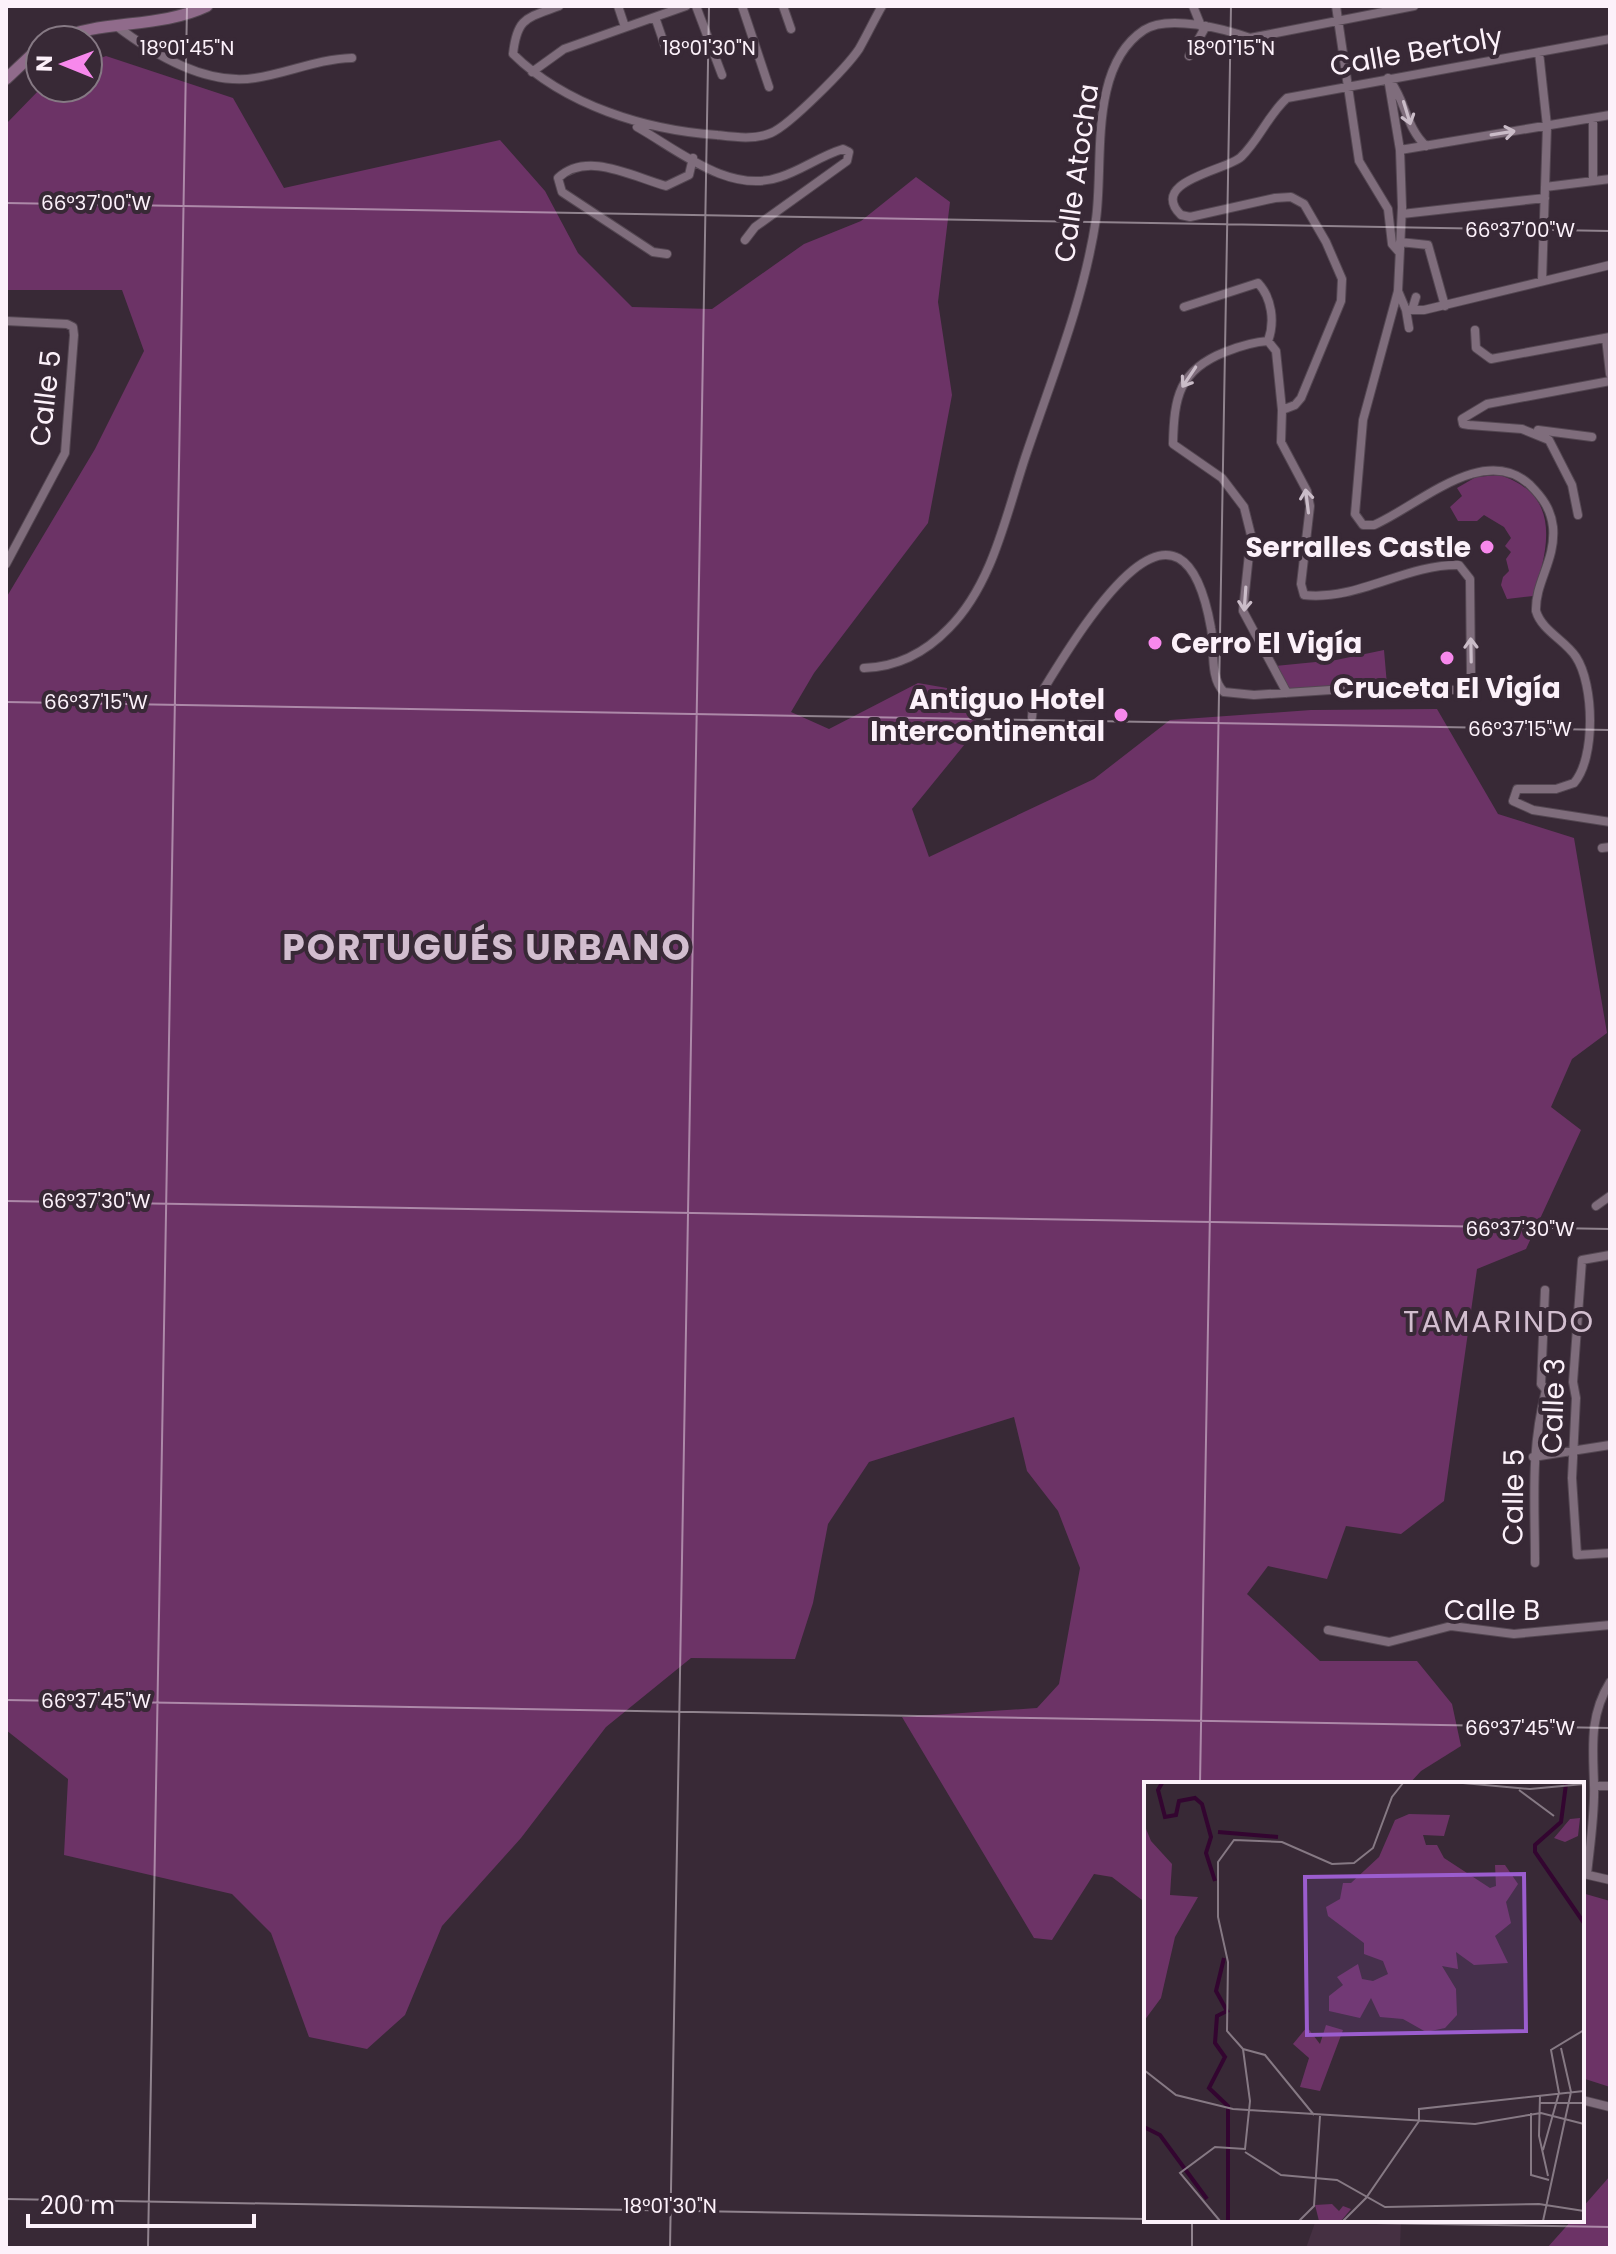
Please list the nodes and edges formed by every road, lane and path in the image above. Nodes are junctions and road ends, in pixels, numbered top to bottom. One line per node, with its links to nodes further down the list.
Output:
1 (207, 6): 15 (street)
2 (559, 6): 26 (street)
3 (618, 6): 18 (street)
4 (686, 6): 13 (street)
5 (696, 6): 27 (street)
6 (742, 6): 31 (street)
7 (783, 6): 19 (street)
8 (882, 6): 34 (street)
9 (1193, 6): 16 (street)
10 (1336, 6): 14 (street)
11 (1414, 6): 12 (street, Calle Atocha)
12 (1402, 7): 14 (street, Calle Atocha)
13 (655, 17): 18 (street); 21 (street)
14 (1339, 21): 16 (street, Calle Atocha); 30 (street)
15 (114, 24): 17 (street); 24 (street)
16 (1203, 26): 23 (street); 67 (street, Calle Atocha)
17 (104, 27)
18 (625, 27): 26 (street)
19 (791, 29)
20 (1610, 39): 22 (street, Calle Bertoly)
21 (667, 52)
22 (1539, 52): 28 (street, Calle Bertoly); 35 (street)
23 (1189, 56)
24 (352, 58)
25 (24, 62): 29 (street)
26 (532, 72): 34 (street)
27 (722, 75)
28 (1388, 78): 30 (street, Calle Bertoly); 36 (street, one-way to 36); 37 (street)
29 (6, 79)
30 (1348, 85): 46 (street); 62 (street, Calle Bertoly)
31 (769, 87)
32 (1610, 115): 33 (street)
33 (1593, 118): 35 (street); 40 (street)
34 (630, 122): 38 (street)
35 (1547, 126): 36 (street, one-way to 35); 41 (street)
36 (1426, 146): 37 (street)
37 (1400, 150): 43 (street)
38 (693, 158): 44 (street); 47 (street)
39 (1610, 179): 40 (street)
40 (1593, 181): 41 (street)
41 (1545, 187): 42 (street)
42 (1545, 198): 43 (street); 49 (street)
43 (1402, 214): 45 (street)
44 (745, 240)
45 (1400, 242): 46 (street); 52 (street)
46 (1399, 252): 50 (street)
47 (667, 254)
48 (1610, 265): 49 (street)
49 (1542, 281): 52 (street)
50 (1398, 291): 54 (street); 70 (street)
51 (1416, 297): 54 (street)
52 (1445, 306): 54 (street)
53 (1184, 307): 59 (street)
54 (1409, 310): 56 (street)
55 (6, 321): 66 (street, Calle 5)
56 (1409, 328)
57 (1475, 330): 58 (street)
58 (1608, 338): 60 (street)
59 (1268, 341): 62 (street); 68 (street, one-way to 68)
60 (1610, 374)
61 (1610, 381): 63 (street)
62 (1282, 410): 68 (street, one-way to 62)
63 (1529, 431): 64 (street); 65 (street)
64 (1592, 437)
65 (1578, 515)
66 (6, 564)
67 (864, 668)
68 (1287, 693): 69 (street)
69 (1032, 717)
70 (1610, 822)
71 (1610, 1196): 72 (street)
72 (1596, 1206)
73 (1610, 1255): 76 (street, Calle 3)
74 (1545, 1290): 77 (street, Calle 5)
75 (1610, 1445): 76 (street)
76 (1575, 1451): 77 (street); 78 (street, Calle 3)
77 (1533, 1457): 79 (street, Calle 5)
78 (1610, 1553)
79 (1535, 1563)
80 (1610, 1625): 81 (street, Calle B)
81 (1328, 1630)
82 (1610, 1682): 83 (street)
83 (1594, 1786): 84 (street); 85 (street)
84 (1610, 1786)
85 (1584, 1865)
86 (1584, 1873): 87 (street)
87 (1610, 1880)
88 (1584, 2100): 89 (street)
89 (1610, 2107)

